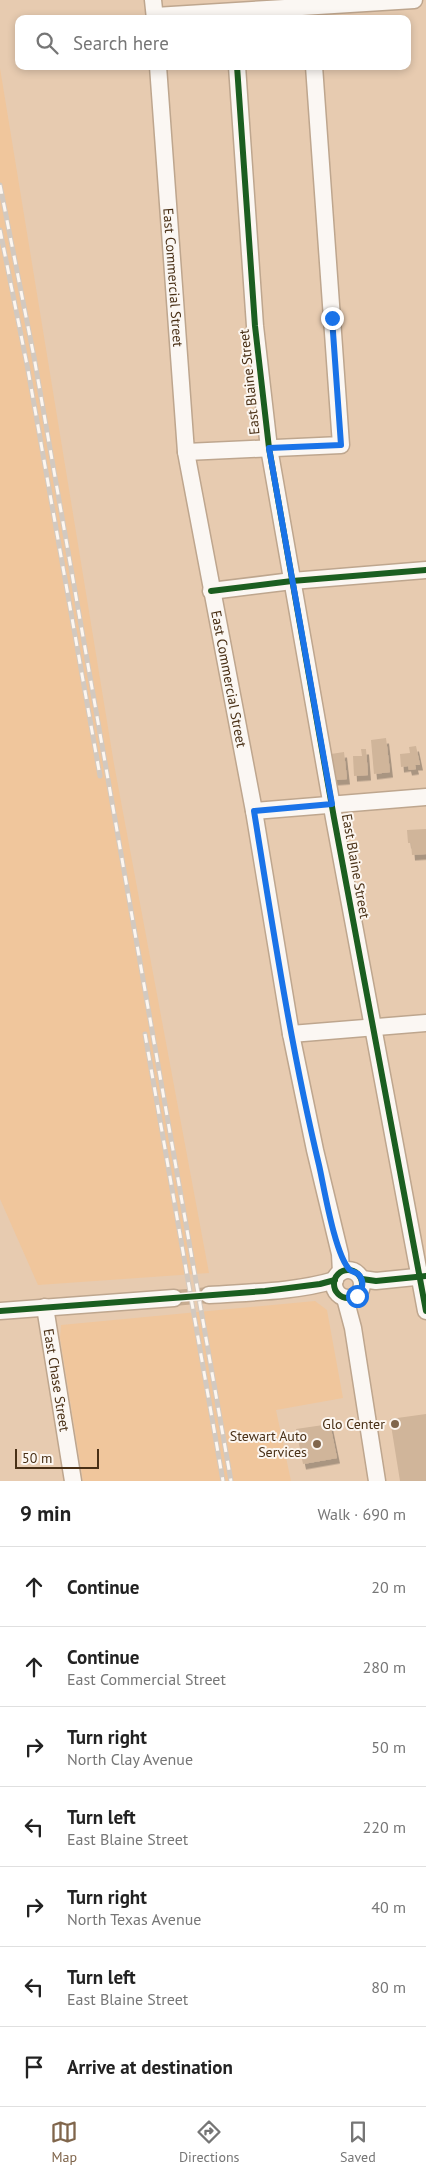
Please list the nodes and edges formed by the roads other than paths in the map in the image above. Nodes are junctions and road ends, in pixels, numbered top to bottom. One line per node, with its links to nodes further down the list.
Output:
1 (414, 0): 2 (street)
2 (310, 8): 3 (street)
3 (233, 10): 4 (street)
4 (154, 11)
5 (158, 70): 9 (street, East Commercial Street)
6 (237, 70): 8 (street, East Blaine Street)
7 (314, 70): 8 (street)
8 (269, 448): 9 (street); 11 (street, East Blaine Street)
9 (186, 452): 12 (street, East Commercial Street)
10 (426, 570): 11 (street)
11 (292, 581): 12 (street); 14 (street, East Blaine Street)
12 (211, 590): 15 (street, East Commercial Street)
13 (426, 797): 14 (street)
14 (332, 804): 15 (street); 17 (street, East Blaine Street)
15 (254, 811): 18 (street, East Commercial Street)
16 (426, 1023): 17 (street)
17 (373, 1027): 18 (street); 19 (street, East Blaine Street)
18 (291, 1034): 20 (street, East Commercial Street)
19 (423, 1277): 20 (street); 25 (street, East Blaine Street)
20 (348, 1284): 21 (street); 27 (street, East Commercial Street)
21 (209, 1295)
22 (174, 1298): 23 (street)
23 (45, 1307): 24 (street); 26 (street, East Chase Street)
24 (0, 1311)
25 (426, 1311)
26 (74, 1481)
27 (377, 1481)

